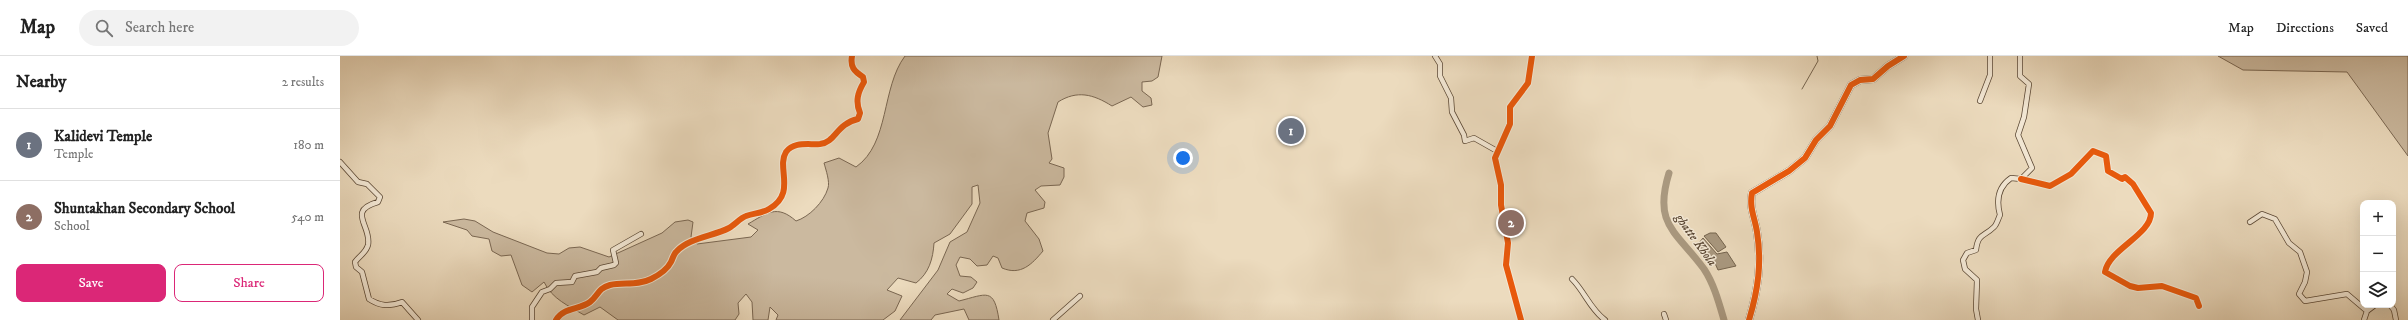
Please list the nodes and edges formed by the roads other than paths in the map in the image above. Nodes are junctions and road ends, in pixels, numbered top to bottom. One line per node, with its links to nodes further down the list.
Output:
1 (852, 56): 22 (street)
2 (1435, 56): 8 (street)
3 (1532, 56): 8 (street)
4 (1904, 56): 27 (street)
5 (1990, 56): 7 (street)
6 (2020, 56): 10 (street)
7 (1980, 101)
8 (1497, 151): 24 (street)
9 (340, 162): 20 (street)
10 (2021, 179): 15 (street); 28 (street)
11 (2250, 222): 18 (street)
12 (640, 234): 21 (street)
13 (1572, 279): 25 (street)
14 (1080, 296): 23 (street)
15 (2198, 306)
16 (2370, 308): 18 (street)
17 (2392, 308): 30 (street)
18 (2366, 311): 29 (street)
19 (1664, 314): 26 (street)
20 (418, 320)
21 (532, 320)
22 (556, 320)
23 (1053, 320)
24 (1521, 320)
25 (1605, 320)
26 (1666, 320)
27 (1749, 320)
28 (1978, 320)
29 (2364, 320)
30 (2396, 320)

